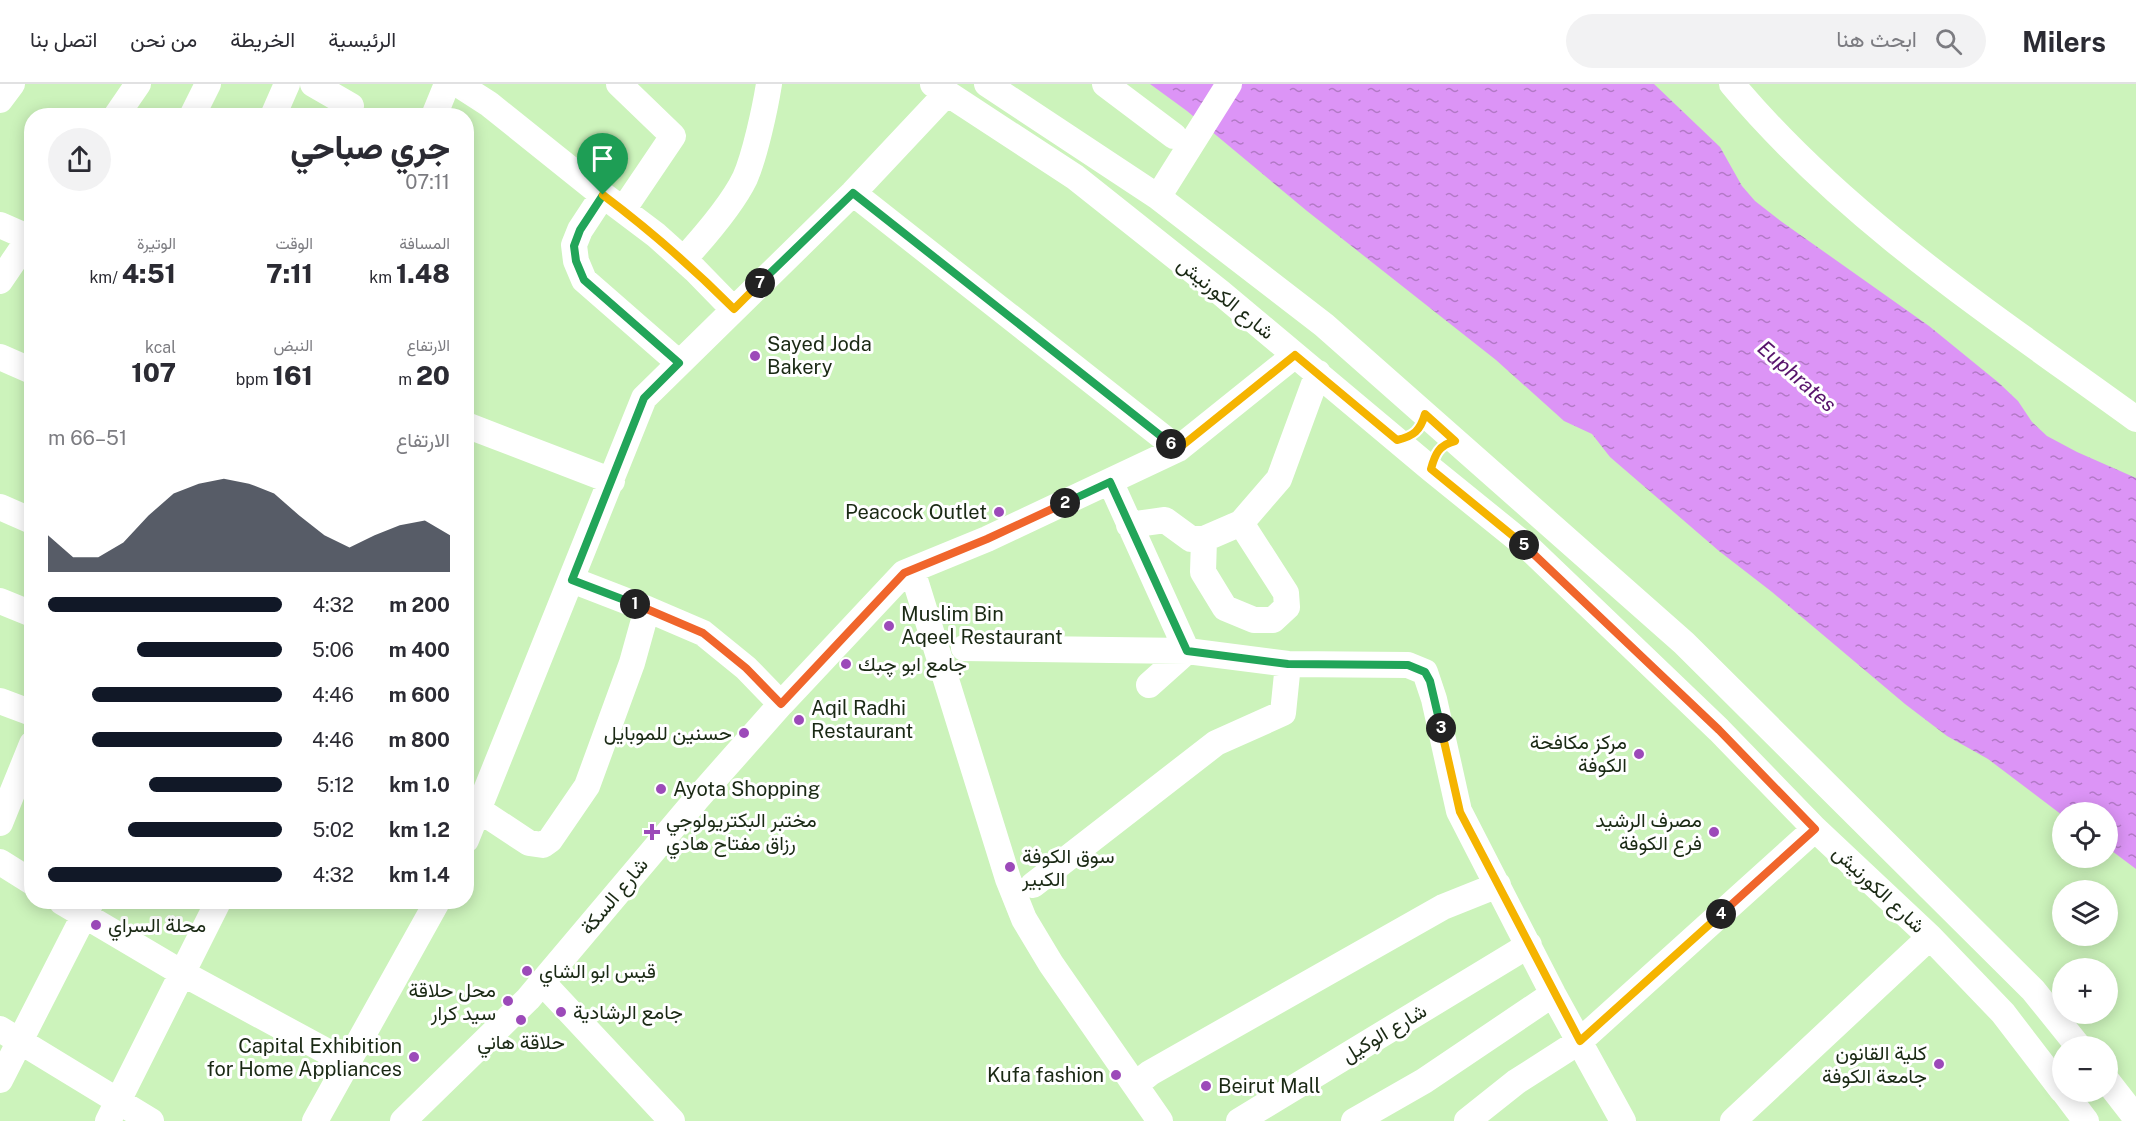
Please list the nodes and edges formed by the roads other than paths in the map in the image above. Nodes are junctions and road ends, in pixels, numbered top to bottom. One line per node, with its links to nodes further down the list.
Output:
1 (12, 84): 15 (street)
2 (138, 84): 17 (street)
3 (208, 84): 18 (street)
4 (287, 84): 19 (street)
5 (314, 84): 16 (street)
6 (447, 84): 20 (street)
7 (458, 84): 24 (street)
8 (619, 84): 24 (street)
9 (769, 84): 28 (street)
10 (987, 84): 23 (street, شارع الكورنيش)
11 (1105, 84): 21 (street)
12 (1229, 84): 21 (street)
13 (1732, 84): 37 (street)
14 (940, 89): 22 (street); 31 (street, شارع الكورنيش)
15 (0, 100)
16 (351, 106)
17 (122, 108)
18 (196, 108)
19 (276, 108)
20 (437, 108)
21 (1185, 137): 23 (street)
22 (853, 193): 30 (street); 41 (street)
23 (1158, 197): 36 (street, شارع الكورنيش)
24 (613, 202): 28 (street); 33 (street)
25 (0, 225): 26 (street)
26 (24, 234)
27 (24, 247): 29 (street)
28 (684, 259): 30 (street)
29 (0, 281)
30 (734, 309): 33 (street)
31 (1295, 355): 35 (street, شارع الكورنيش); 41 (street, شارع السكة)
32 (0, 357): 34 (street)
33 (679, 363): 43 (street)
34 (24, 368)
35 (1318, 373): 39 (street, شارع الكورنيش); 47 (street)
36 (1425, 414): 39 (street); 40 (street, شارع الكورنيش)
37 (2136, 419)
38 (474, 427): 43 (street)
39 (1397, 440): 42 (street, شارع الكورنيش)
40 (1455, 441): 42 (street); 79 (street, شارع الكورنيش)
41 (1178, 449): 44 (street, شارع السكة)
42 (1431, 469): 66 (street, شارع الكورنيش)
43 (612, 482): 51 (street)
44 (1110, 482): 48 (street); 50 (street, شارع السكة)
45 (0, 507): 46 (street)
46 (24, 518)
47 (1241, 523): 49 (street); 49 (street)
48 (1129, 525): 49 (street); 56 (street)
49 (1204, 539)
50 (912, 570): 60 (street, شارع السكة); 92 (street)
51 (572, 580): 53 (street); 63 (street)
52 (0, 601): 54 (street)
53 (647, 609): 60 (street); 63 (street)
54 (24, 611)
55 (964, 648): 56 (street)
56 (1187, 651): 57 (street); 58 (street)
57 (1288, 664): 69 (street); 70 (street)
58 (1149, 685)
59 (0, 700): 61 (street)
60 (781, 704): 78 (street, شارع السكة)
61 (24, 710)
62 (24, 764): 65 (street)
63 (479, 810): 64 (street)
64 (474, 822)
65 (0, 823)
66 (1815, 829): 75 (street, شارع الكورنيش); 87 (street)
67 (0, 862): 68 (street)
68 (24, 877)
69 (1033, 885)
70 (1498, 885): 76 (street); 92 (street)
71 (87, 909): 85 (street)
72 (89, 909): 77 (street)
73 (214, 909): 77 (street)
74 (433, 909): 89 (street)
75 (1930, 937): 82 (street, شارع الكورنيش); 106 (street)
76 (1529, 945): 80 (street); 103 (street, شارع الوكيل)
77 (182, 973): 89 (street); 95 (street)
78 (542, 982): 100 (street, شارع السكة); 101 (street)
79 (2033, 990): 81 (street, شارع الكورنيش); 82 (street)
80 (1553, 994): 87 (street); 104 (street)
81 (2052, 1012)
82 (2003, 1013): 88 (street, شارع الكورنيش)
83 (2052, 1020): 88 (street)
84 (2062, 1024): 86 (street, شارع الكورنيش)
85 (10, 1034): 91 (street); 95 (street)
86 (2071, 1036)
87 (1580, 1041): 96 (street); 105 (street)
88 (2032, 1049): 90 (street, شارع الكورنيش)
89 (348, 1063): 99 (street)
90 (2052, 1076)
91 (0, 1080)
92 (1136, 1085): 102 (street)
93 (2118, 1095): 97 (street)
94 (2071, 1102): 107 (street, شارع الكورنيش)
95 (113, 1111): 98 (street)
96 (1615, 1118)
97 (2136, 1118)
98 (151, 1121)
99 (315, 1121)
100 (403, 1121)
101 (672, 1121)
102 (1160, 1121)
103 (1239, 1121)
104 (1354, 1121)
105 (1467, 1121)
106 (1732, 1121)
107 (2086, 1121)

